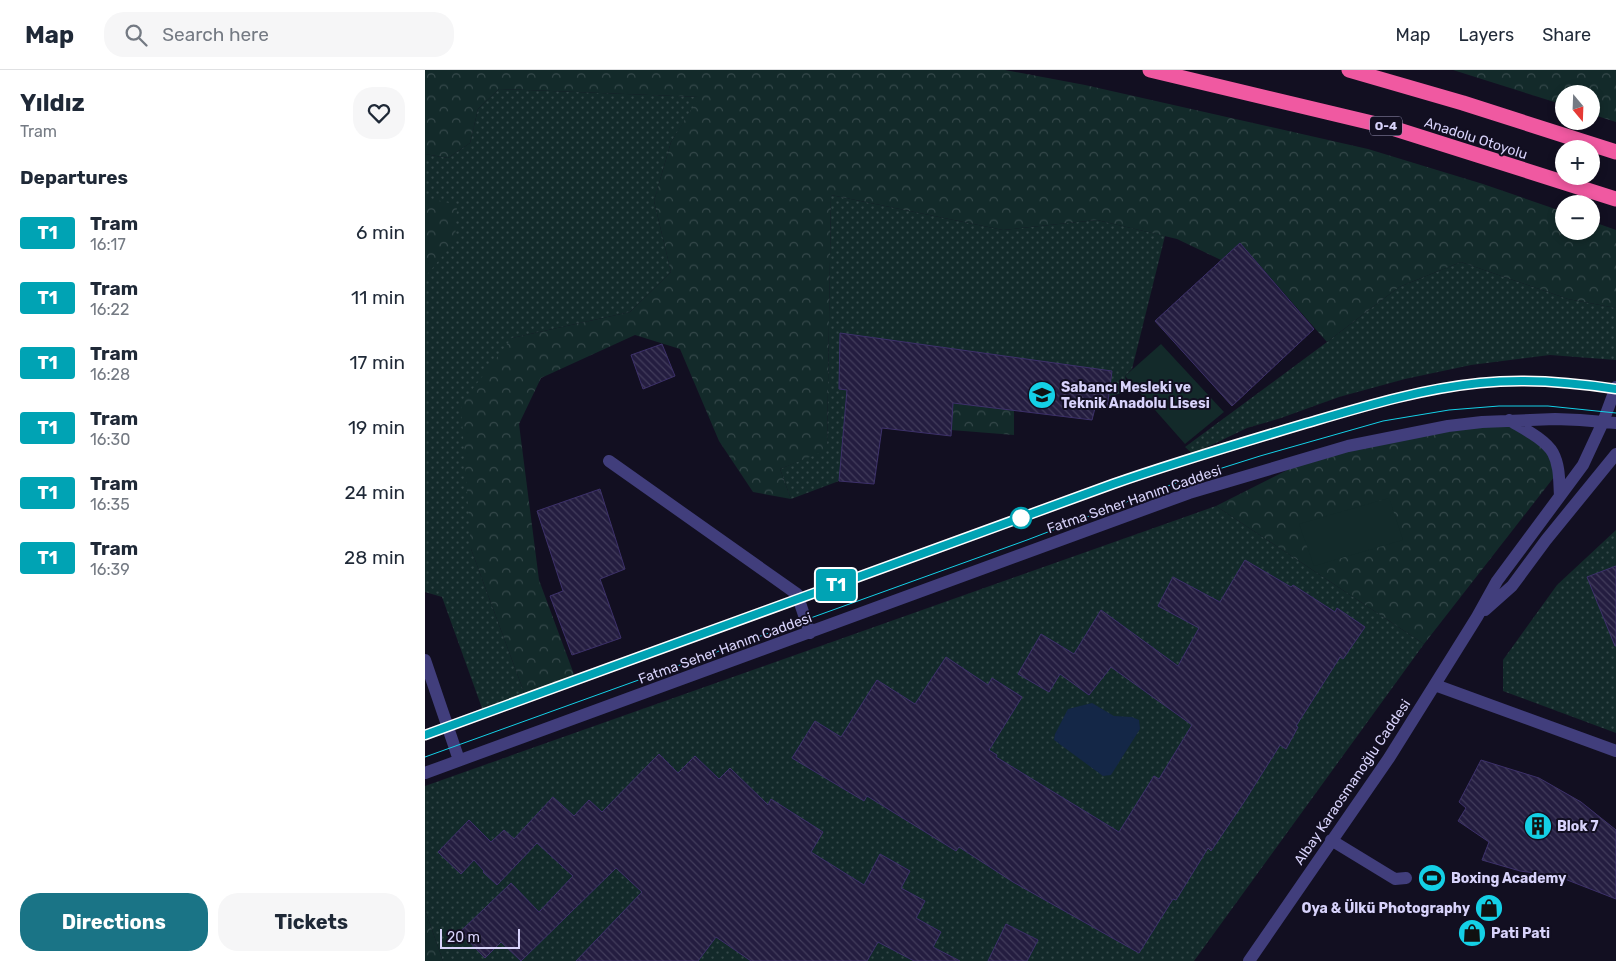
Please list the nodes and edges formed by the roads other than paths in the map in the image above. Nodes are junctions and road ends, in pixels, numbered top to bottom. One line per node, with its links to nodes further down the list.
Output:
1 (1151, 70): 4 (highway, Anadolu Otoyolu / O-4)
2 (1349, 70): 3 (highway, Anadolu Otoyolu)
3 (1616, 152)
4 (1616, 200)
5 (1616, 387): 7 (street)
6 (1509, 420): 7 (street, Fatma Seher Hanım Caddesi); 11 (street); 13 (street, Fatma Seher Hanım Caddesi)
7 (1603, 422): 8 (street, Fatma Seher Hanım Caddesi); 11 (street)
8 (1616, 423)
9 (1616, 454): 12 (street)
10 (609, 461): 13 (street)
11 (1560, 496): 12 (street)
12 (1477, 617): 15 (street, Albay Karaosmanoğlu Caddesi)
13 (810, 633): 17 (street, Fatma Seher Hanım Caddesi)
14 (425, 660): 17 (street)
15 (1435, 685): 16 (street); 19 (street, Albay Karaosmanoğlu Caddesi)
16 (1616, 750)
17 (459, 760): 18 (street, Fatma Seher Hanım Caddesi)
18 (425, 773)
19 (1333, 837): 19 (street); 20 (street, Albay Karaosmanoğlu Caddesi)
20 (1249, 961)

